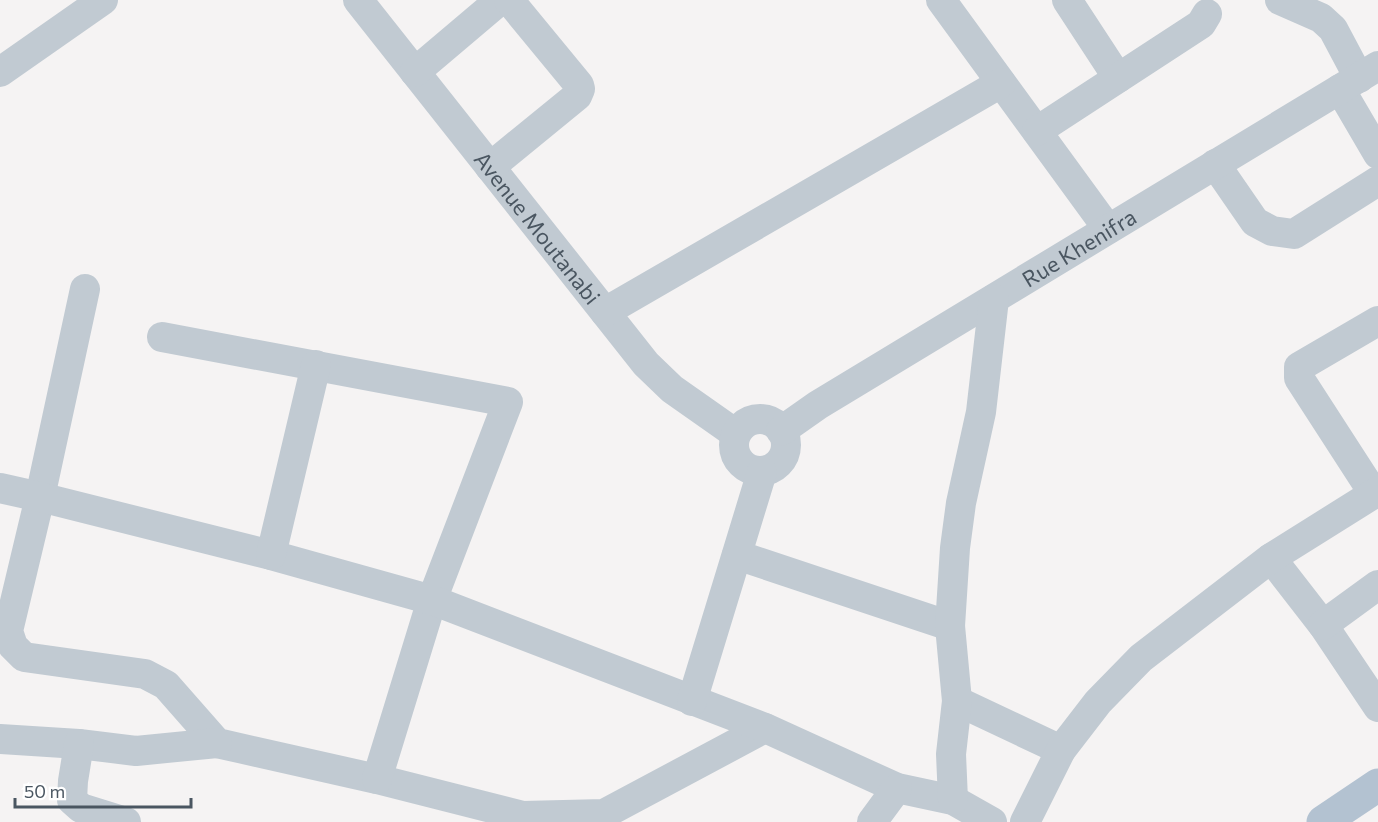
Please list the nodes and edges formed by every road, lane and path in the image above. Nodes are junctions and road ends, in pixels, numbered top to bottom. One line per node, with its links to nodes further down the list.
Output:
1 (103, 0): 9 (street)
2 (358, 0): 10 (street, Avenue Moutanabi)
3 (500, 0): 10 (street)
4 (509, 0): 17 (street)
5 (941, 0): 13 (street)
6 (1067, 0): 11 (street)
7 (1280, 0): 12 (street)
8 (1207, 14): 11 (street)
9 (0, 72)
10 (416, 72): 17 (street, Avenue Moutanabi)
11 (1118, 78): 14 (street)
12 (1359, 78): 15 (street); 16 (street, Rue Khenifra)
13 (1001, 83): 14 (street); 22 (street)
14 (1037, 131): 19 (street)
15 (1378, 154)
16 (1215, 164): 18 (street); 19 (street, Rue Khenifra)
17 (490, 167): 22 (street, Avenue Moutanabi)
18 (1378, 181)
19 (1108, 229): 21 (street, Rue Khenifra)
20 (86, 289): 31 (street)
21 (994, 299): 26 (street, Rue Khenifra); 38 (street)
22 (604, 312): 27 (street, Avenue Moutanabi)
23 (1378, 321): 30 (street)
24 (162, 337): 25 (street)
25 (316, 365): 32 (street); 36 (street)
26 (782, 431): 27 (street); 28 (street)
27 (736, 434): 28 (street)
28 (762, 472): 33 (street)
29 (0, 488): 31 (street)
30 (1376, 492): 34 (street)
31 (40, 496): 32 (street); 44 (street)
32 (271, 555): 36 (street)
33 (737, 555): 38 (street); 39 (street)
34 (1271, 558): 37 (street); 46 (street)
35 (1378, 585): 37 (street)
36 (432, 600): 39 (street); 47 (street)
37 (1323, 625): 41 (street)
38 (950, 626): 40 (street)
39 (692, 701): 42 (street)
40 (957, 701): 46 (street); 50 (street)
41 (1378, 706)
42 (765, 728): 49 (street); 51 (street)
43 (0, 739): 45 (street)
44 (217, 743): 45 (street); 47 (street)
45 (79, 744): 53 (street)
46 (1061, 750): 56 (street)
47 (377, 780): 52 (street)
48 (1378, 785): 57 (main road)
49 (897, 788): 50 (street); 54 (street)
50 (952, 800): 55 (street)
51 (608, 818): 52 (street)
52 (523, 819)
53 (126, 822)
54 (872, 822)
55 (992, 822)
56 (1025, 822)
57 (1323, 822)

